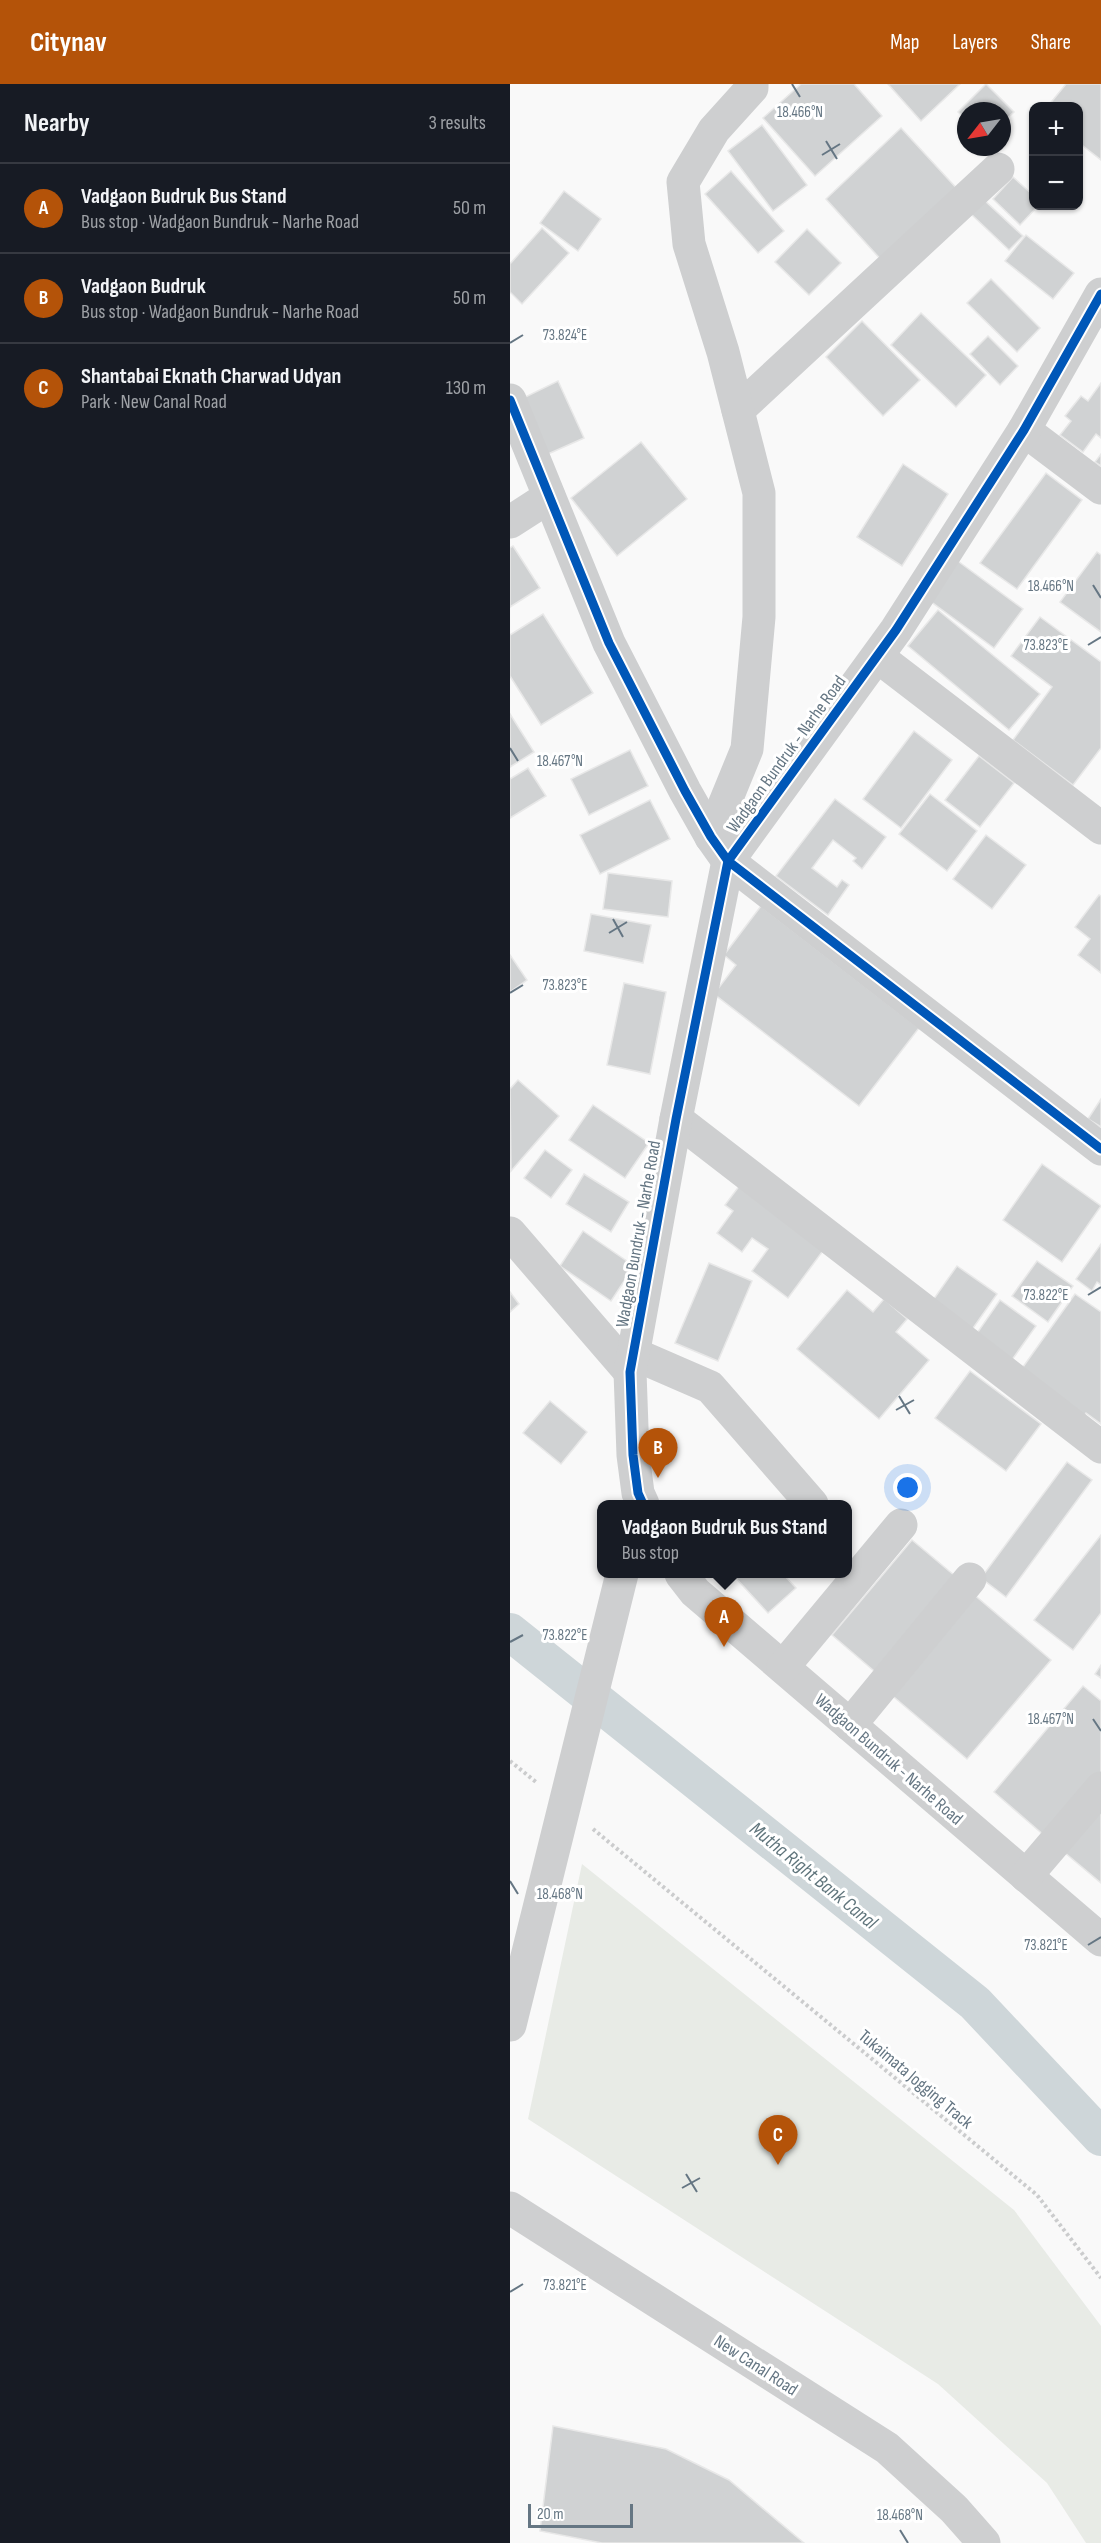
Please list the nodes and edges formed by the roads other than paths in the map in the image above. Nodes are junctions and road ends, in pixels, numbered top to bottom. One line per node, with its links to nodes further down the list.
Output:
1 (752, 84): 5 (street)
2 (998, 169): 5 (street)
3 (1101, 294): 6 (street, Wadgaon Bundruk - Narhe Road)
4 (510, 400): 8 (street)
5 (738, 410): 12 (street)
6 (1024, 430): 7 (street); 10 (street, Wadgaon Bundruk - Narhe Road)
7 (1101, 488)
8 (549, 497): 9 (street); 12 (street)
9 (510, 522)
10 (878, 657): 11 (street); 12 (street, Wadgaon Bundruk - Narhe Road)
11 (1101, 828)
12 (719, 849): 13 (street, Wadgaon Bundruk - Narhe Road); 14 (street)
13 (676, 1119): 16 (street, Wadgaon Bundruk - Narhe Road); 17 (street)
14 (1101, 1149)
15 (510, 1233): 16 (street)
16 (632, 1363): 18 (street, Wadgaon Bundruk - Narhe Road); 19 (street)
17 (1101, 1447)
18 (641, 1500)
19 (809, 1500)
20 (901, 1525): 24 (street)
21 (684, 1578): 24 (street, Wadgaon Bundruk - Narhe Road)
22 (970, 1579): 25 (street)
23 (619, 1584): 29 (street)
24 (783, 1668): 25 (street, Wadgaon Bundruk - Narhe Road)
25 (850, 1725): 27 (street, Wadgaon Bundruk - Narhe Road)
26 (1101, 1788): 27 (street)
27 (1026, 1876): 28 (street, Wadgaon Bundruk - Narhe Road)
28 (1098, 1932)
29 (510, 2025)
30 (510, 2208): 31 (street, New Canal Road)
31 (984, 2543)

